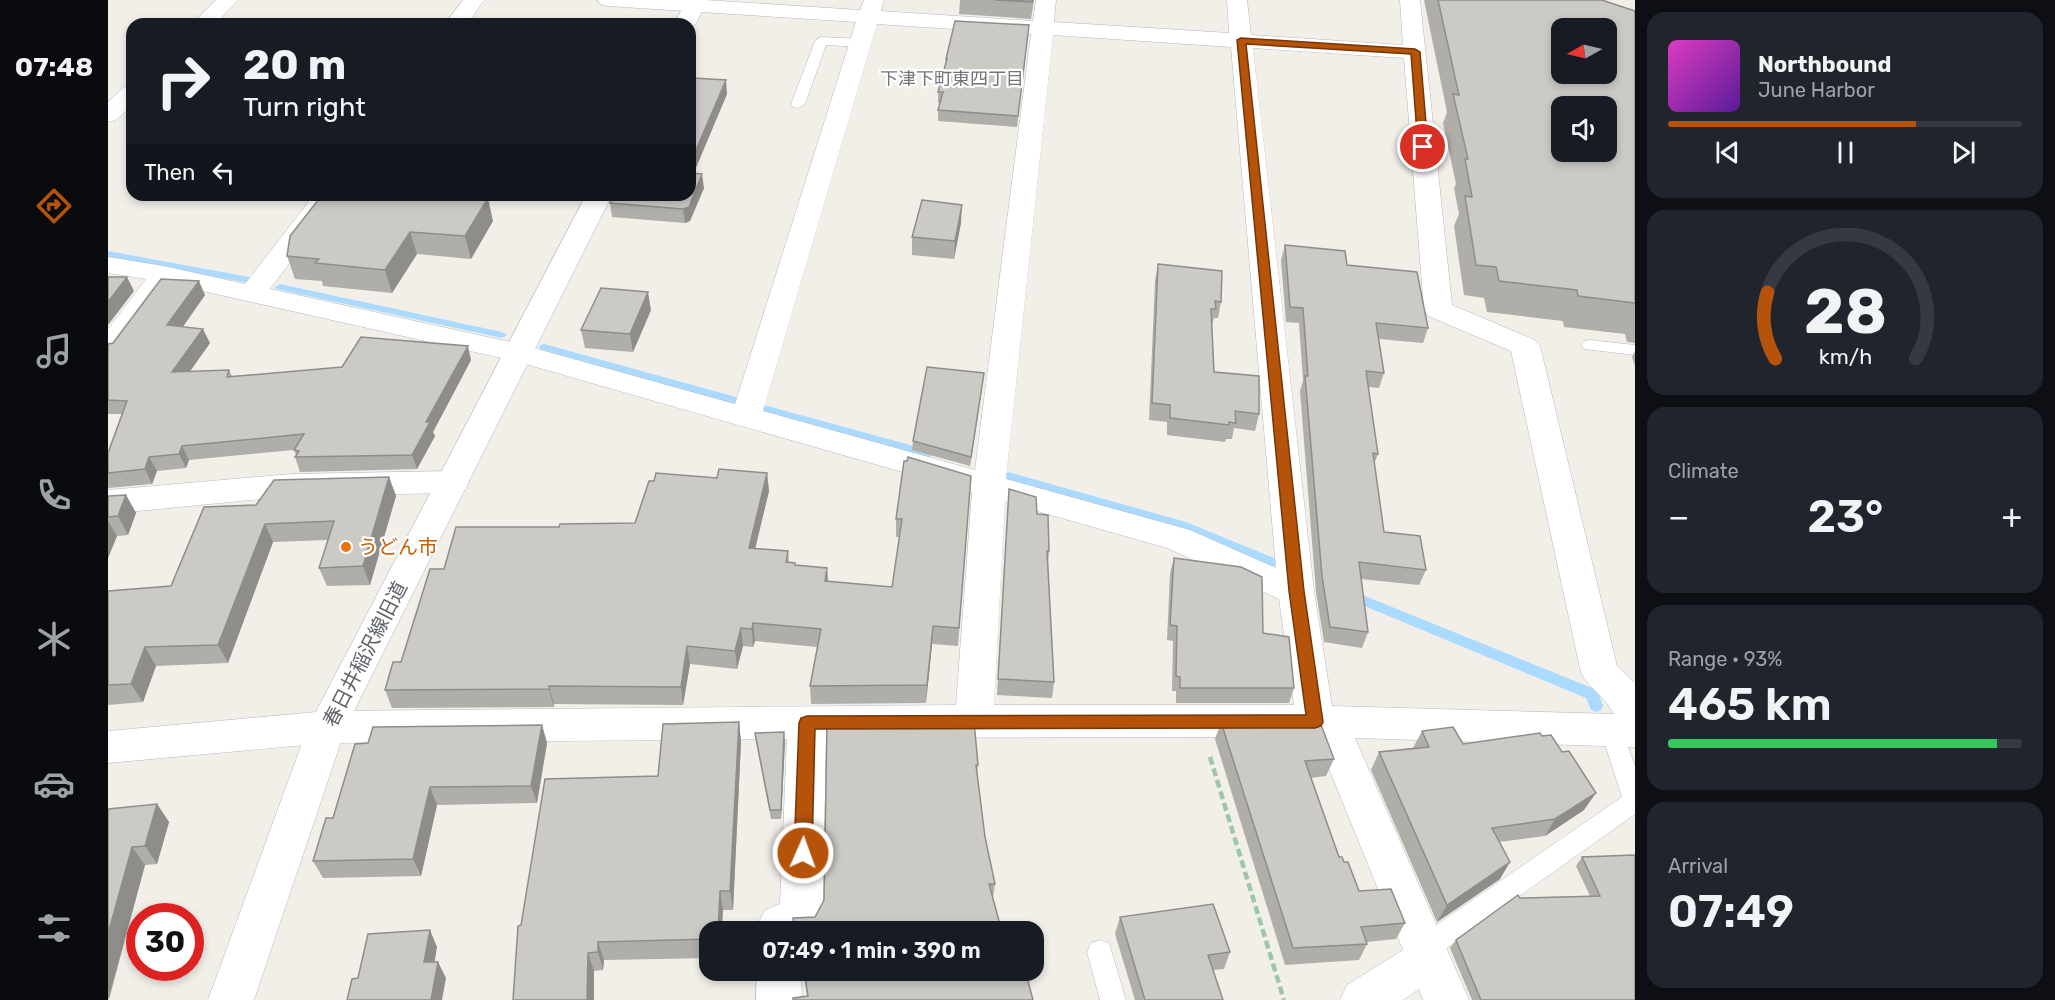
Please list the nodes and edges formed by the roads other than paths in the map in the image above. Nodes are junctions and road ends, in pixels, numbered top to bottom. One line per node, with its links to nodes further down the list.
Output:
1 (228, 0): 9 (street)
2 (474, 0): 10 (street)
3 (607, 0): 7 (street)
4 (1237, 0): 11 (street)
5 (1410, 0): 13 (street)
6 (872, 8): 7 (street); 8 (street); 12 (street)
7 (692, 10)
8 (1044, 14): 11 (street); 28 (street)
9 (209, 18)
10 (460, 18)
11 (1241, 40): 13 (street); 30 (street)
12 (861, 43): 15 (lane); 26 (street)
13 (1415, 52): 34 (street)
14 (126, 98): 16 (street)
15 (798, 104)
16 (108, 116)
17 (322, 201): 21 (street)
18 (595, 201): 25 (street, 春日井稲沢線旧道)
19 (108, 265): 20 (street)
20 (164, 274): 21 (street); 23 (street)
21 (251, 295): 25 (street)
22 (1590, 345): 24 (lane)
23 (108, 349)
24 (1635, 350)
25 (519, 354): 26 (street); 27 (street, 春日井稲沢線旧道)
26 (746, 418): 28 (street)
27 (453, 482): 29 (street); 35 (street, 春日井稲沢線旧道)
28 (989, 486): 30 (street); 31 (street)
29 (108, 502)
30 (1296, 591): 32 (street)
31 (974, 721): 32 (street); 33 (street)
32 (1322, 722): 34 (street); 40 (street)
33 (807, 723): 35 (street); 38 (street)
34 (1627, 726): 37 (lane)
35 (327, 727): 36 (street); 42 (street, 春日井稲沢線旧道)
36 (108, 747)
37 (1635, 801): 40 (lane)
38 (790, 921)
39 (1100, 952): 44 (lane)
40 (1427, 953): 45 (street); 46 (street)
41 (779, 981): 43 (street)
42 (231, 1000)
43 (779, 1000)
44 (1113, 1000)
45 (1363, 1000)
46 (1446, 1000)

